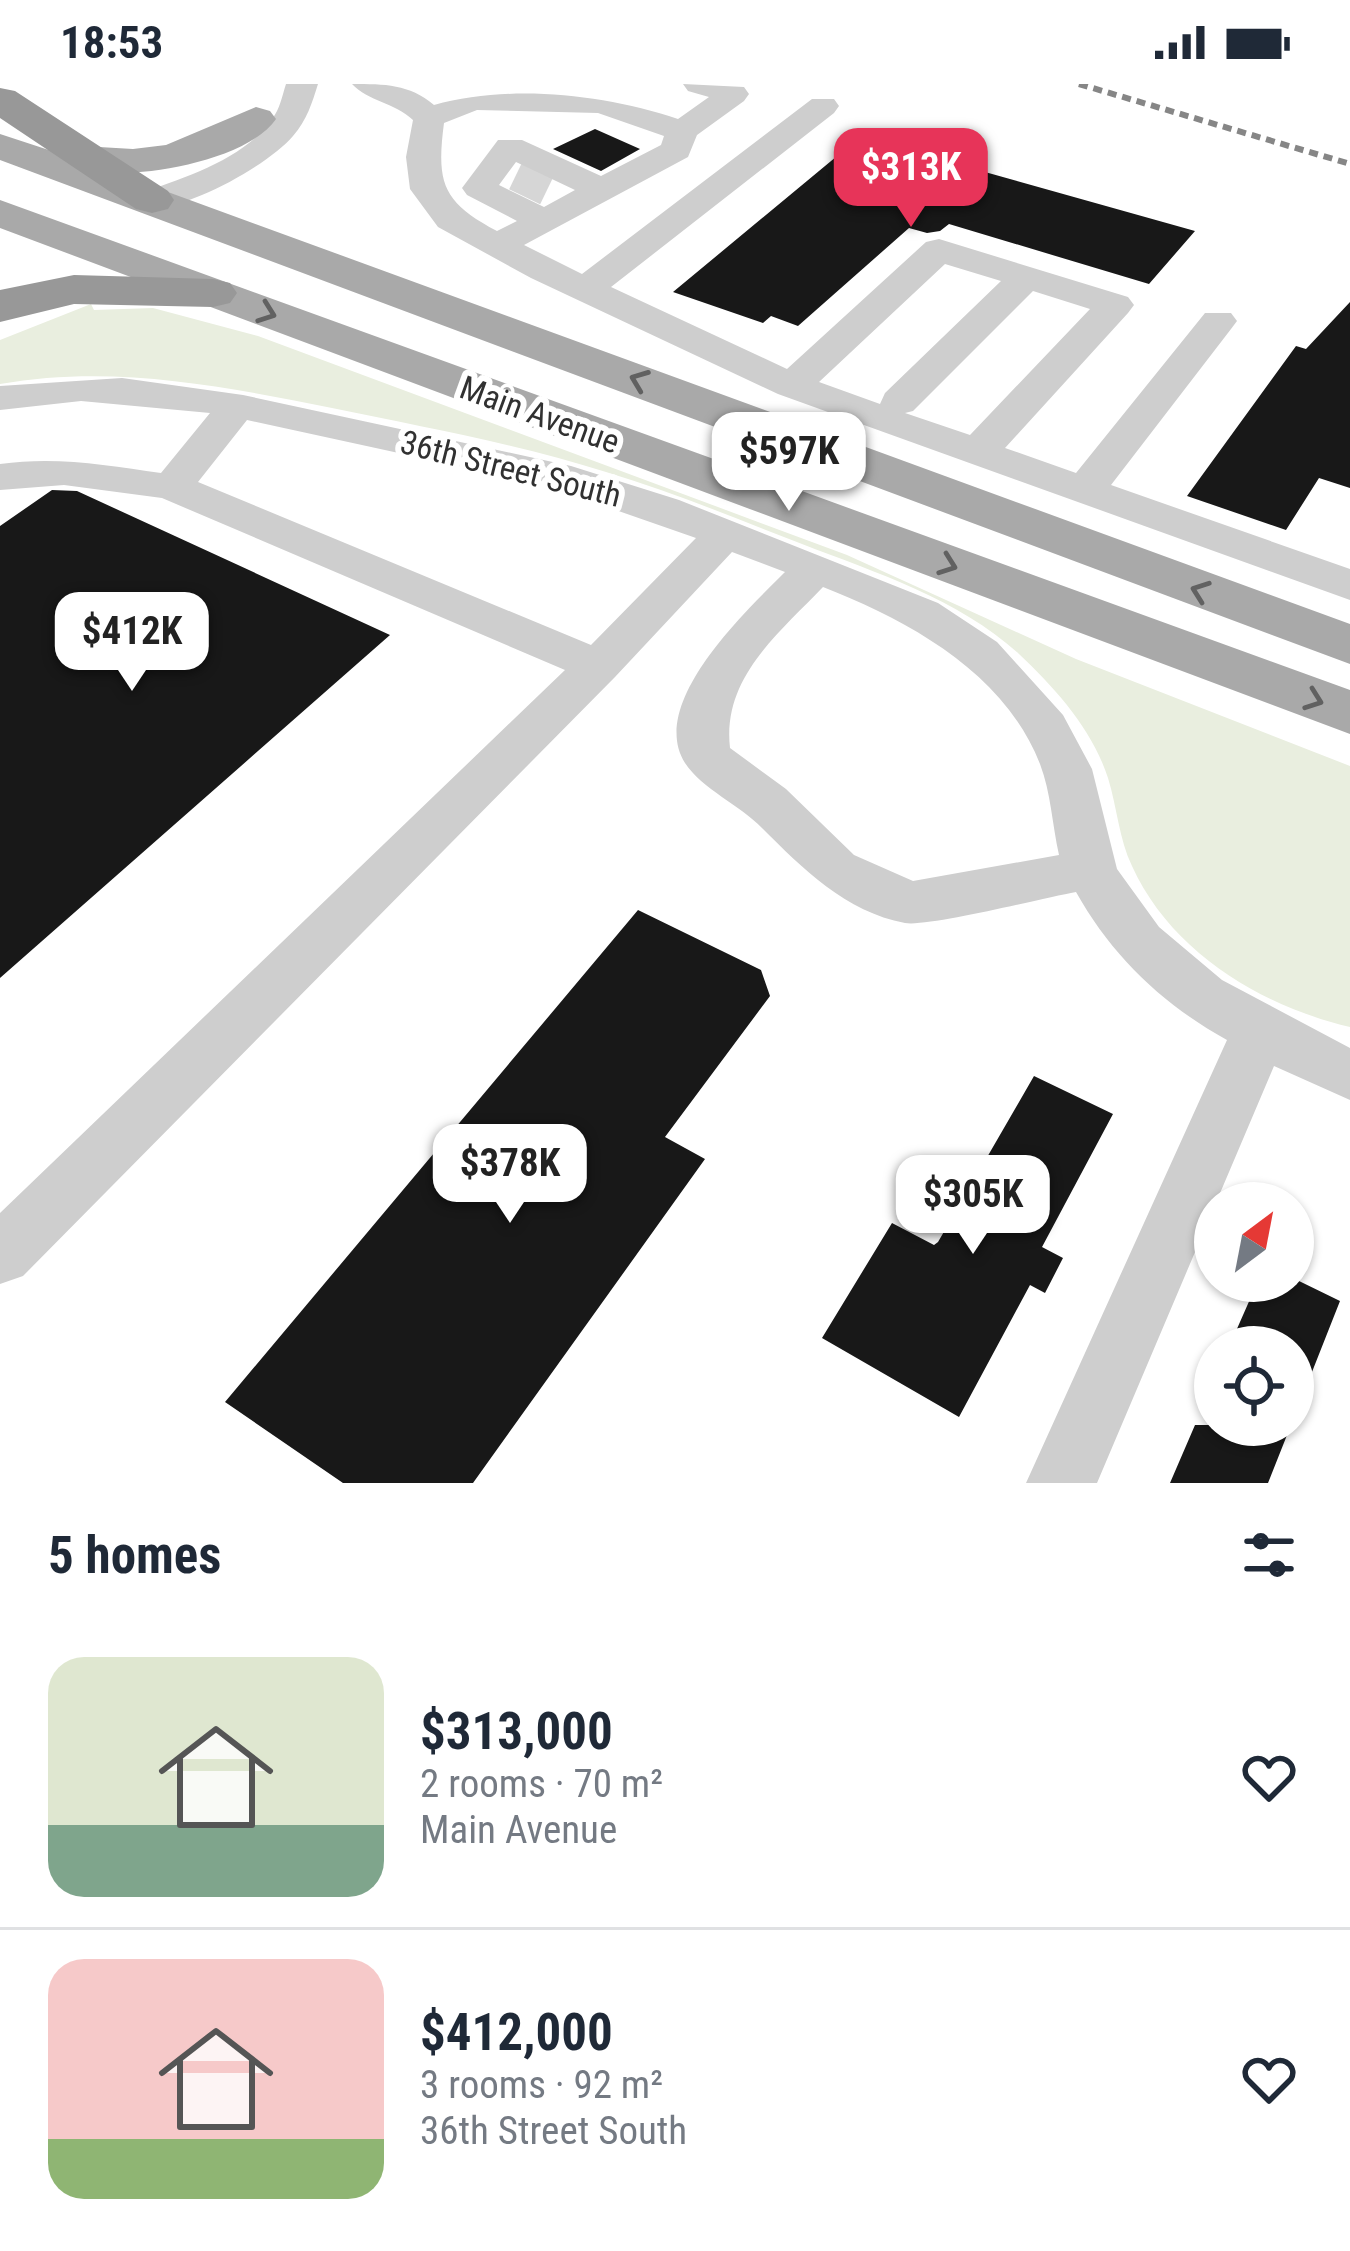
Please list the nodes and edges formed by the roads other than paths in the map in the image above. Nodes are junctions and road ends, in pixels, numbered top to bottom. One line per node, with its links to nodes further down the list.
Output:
1 (632, 84): 8 (street)
2 (699, 84): 11 (street)
3 (375, 86): 6 (street); 10 (street)
4 (478, 92): 5 (street); 10 (street)
5 (548, 93): 8 (street); 14 (street)
6 (277, 97): 13 (main road); 15 (street)
7 (0, 100): 13 (highway)
8 (602, 104): 11 (street)
9 (823, 106): 20 (street)
10 (429, 118): 18 (street)
11 (682, 131): 14 (street)
12 (4, 147): 13 (main road); 15 (main road, Main Avenue)
13 (96, 160): 15 (highway)
14 (542, 183): 18 (street)
15 (152, 200): 17 (main road); 35 (main road, Main Avenue, one-way to 15)
16 (0, 212): 17 (main road, Main Avenue)
17 (85, 244): 21 (main road, Main Avenue); 22 (highway)
18 (498, 244): 20 (street)
19 (1026, 278): 24 (street); 26 (street); 28 (street)
20 (586, 288): 24 (street)
21 (213, 293): 22 (highway); 37 (main road, Main Avenue, one-way to 37)
22 (6, 304)
23 (1218, 321): 31 (street)
24 (792, 386): 28 (street)
25 (0, 398): 27 (street, 36th Street South)
26 (899, 402)
27 (237, 406): 30 (street); 32 (street, 36th Street South)
28 (976, 454): 31 (street)
29 (0, 477): 30 (street)
30 (172, 487): 36 (street)
31 (1084, 491): 34 (street)
32 (725, 534): 33 (street, 36th Street South); 36 (street)
33 (815, 568): 38 (street, 36th Street South); 38 (street)
34 (1350, 585)
35 (1350, 645)
36 (598, 666): 41 (street)
37 (1350, 713)
38 (1090, 869): 39 (street, 36th Street South)
39 (1259, 1033): 40 (street, 36th Street South); 42 (street)
40 (1350, 1076)
41 (0, 1255)
42 (1061, 1483)

